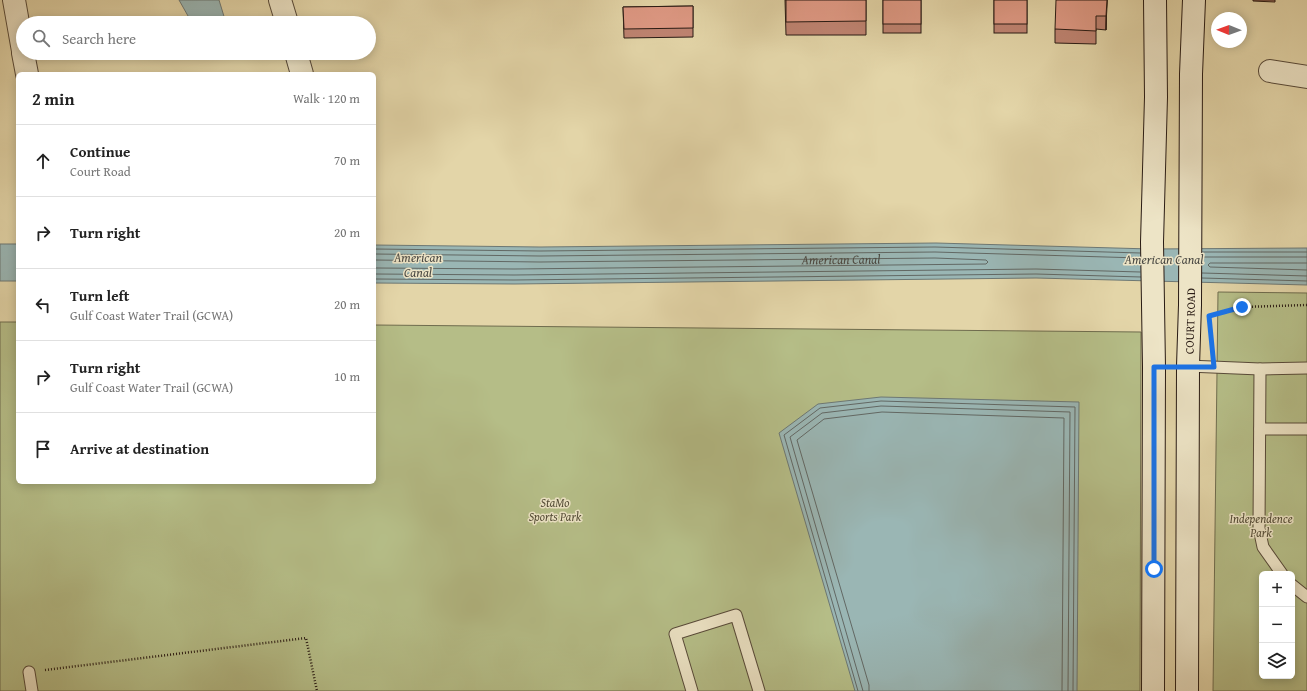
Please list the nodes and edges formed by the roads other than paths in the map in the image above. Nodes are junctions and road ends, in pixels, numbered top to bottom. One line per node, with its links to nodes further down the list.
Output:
1 (14, 0): 5 (main road)
2 (280, 0): 6 (main road)
3 (1155, 0): 14 (main road)
4 (1194, 0): 13 (main road, COURT ROAD)
5 (17, 16)
6 (285, 16)
7 (24, 60): 10 (main road)
8 (298, 60): 11 (main road)
9 (1270, 71): 12 (main road)
10 (27, 72)
11 (301, 72)
12 (1307, 77)
13 (1188, 366): 14 (main road); 15 (lane); 20 (main road, COURT ROAD)
14 (1154, 367): 19 (main road)
15 (1260, 368): 16 (lane); 17 (lane)
16 (1307, 368)
17 (1260, 429): 18 (lane); 21 (lane)
18 (1307, 429)
19 (1154, 569): 20 (main road); 28 (main road)
20 (1187, 569): 29 (main road, COURT ROAD)
21 (1280, 571)
22 (1295, 587): 23 (lane)
23 (1307, 597)
24 (29, 672): 25 (lane)
25 (32, 691)
26 (692, 691): 27 (lane)
27 (759, 691)
28 (1153, 691)
29 (1187, 691)

